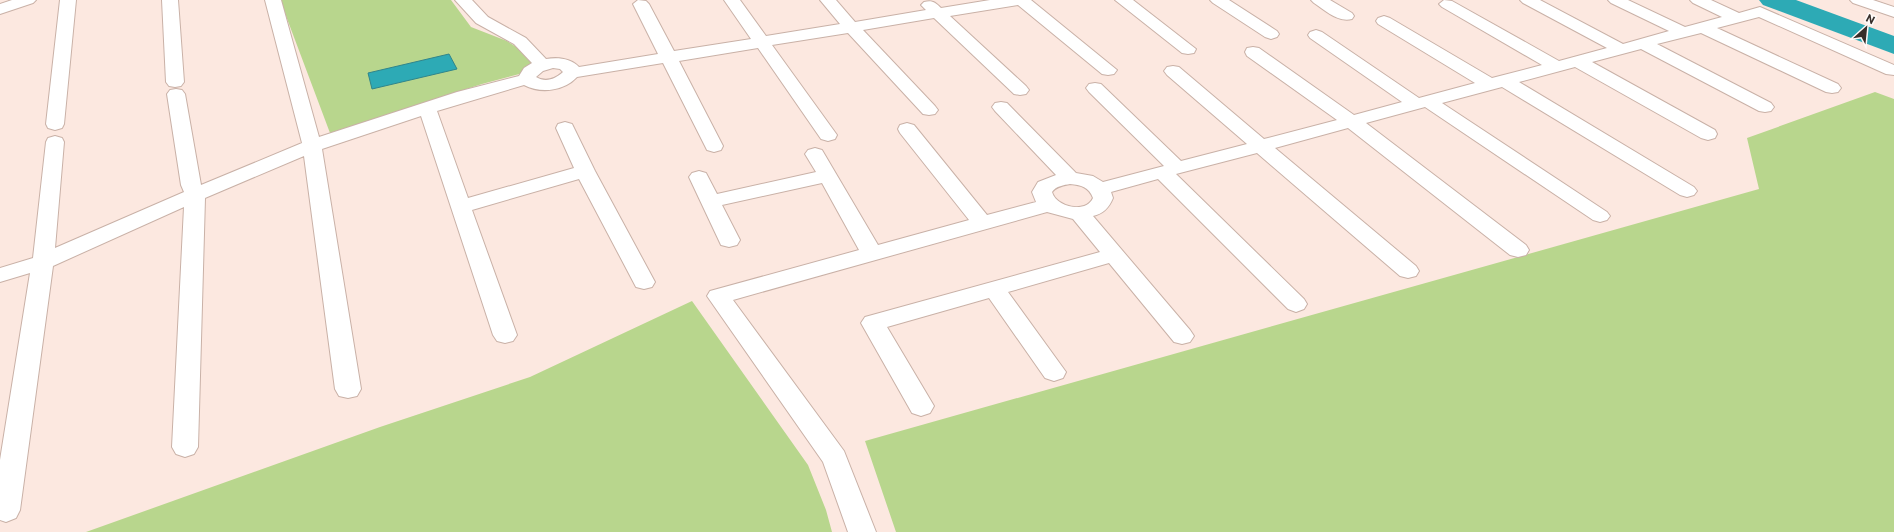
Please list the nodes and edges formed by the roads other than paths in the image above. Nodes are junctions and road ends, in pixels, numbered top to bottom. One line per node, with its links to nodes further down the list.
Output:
1 (28, 0): 20 (street)
2 (68, 0): 81 (street)
3 (170, 0): 70 (street)
4 (273, 0): 59 (street)
5 (463, 0): 38 (street)
6 (732, 0): 31 (street)
7 (828, 0): 27 (street)
8 (924, 0): 22 (street)
9 (1018, 0): 22 (street)
10 (1022, 0): 40 (street)
11 (1123, 0): 33 (street)
12 (1218, 0): 29 (street)
13 (1319, 0): 23 (street)
14 (1528, 0): 34 (street)
15 (1616, 0): 28 (street)
16 (1698, 0): 24 (street)
17 (1858, 0): 21 (street)
18 (641, 4): 36 (street)
19 (1447, 4): 39 (street)
20 (0, 9)
21 (1894, 12)
22 (937, 13): 27 (street); 48 (street)
23 (1346, 16)
24 (1737, 18): 26 (street); 41 (street)
25 (1384, 20): 45 (street)
26 (1701, 27): 28 (street); 47 (street)
27 (852, 28): 31 (street); 53 (street)
28 (1683, 32): 32 (street)
29 (1271, 34)
30 (1316, 35): 49 (street)
31 (762, 43): 36 (street); 58 (street)
32 (1642, 43): 34 (street); 51 (street)
33 (1188, 49)
34 (1621, 49): 37 (street)
35 (1253, 52): 54 (street)
36 (668, 58): 43 (street); 60 (street)
37 (1577, 61): 39 (street); 57 (street)
38 (542, 65): 43 (street); 44 (street)
39 (1556, 66): 45 (street)
40 (1108, 70)
41 (1892, 70)
42 (1173, 71): 61 (street)
43 (572, 73): 44 (street)
44 (527, 79): 52 (street)
45 (1496, 82): 49 (street); 69 (street)
46 (1095, 88): 63 (street)
47 (1832, 88)
48 (1020, 90)
49 (1422, 102): 54 (street); 75 (street)
50 (1002, 107): 67 (street)
51 (1765, 107)
52 (427, 108): 59 (street); 73 (street)
53 (928, 110)
54 (1350, 121): 61 (street); 78 (street)
55 (565, 128): 64 (street)
56 (907, 129): 76 (street)
57 (1708, 134)
58 (828, 135)
59 (312, 146): 70 (street); 90 (street)
60 (714, 146)
61 (1261, 146): 63 (street); 82 (street)
62 (815, 154): 65 (street)
63 (1170, 170): 68 (street); 86 (street)
64 (586, 171): 73 (street); 84 (street)
65 (827, 176): 71 (street); 79 (street)
66 (699, 177): 71 (street)
67 (1070, 178): 68 (street); 72 (street)
68 (1099, 189): 74 (street)
69 (1687, 191)
70 (195, 195): 81 (street); 92 (street)
71 (711, 201): 77 (street)
72 (1048, 205): 74 (street); 76 (street)
73 (462, 206): 87 (street)
74 (1079, 213): 80 (street)
75 (1600, 216)
76 (982, 223): 79 (street)
77 (729, 240)
78 (1518, 250)
79 (872, 253): 94 (street)
80 (1114, 255): 85 (street); 88 (street)
81 (43, 262): 83 (street); 93 (street)
82 (1408, 271)
83 (0, 275)
84 (644, 282)
85 (994, 289): 89 (street); 91 (street)
86 (1296, 304)
87 (505, 335)
88 (1182, 336)
89 (1054, 372)
90 (348, 389)
91 (921, 406)
92 (185, 447)
93 (6, 510)
94 (862, 532)

